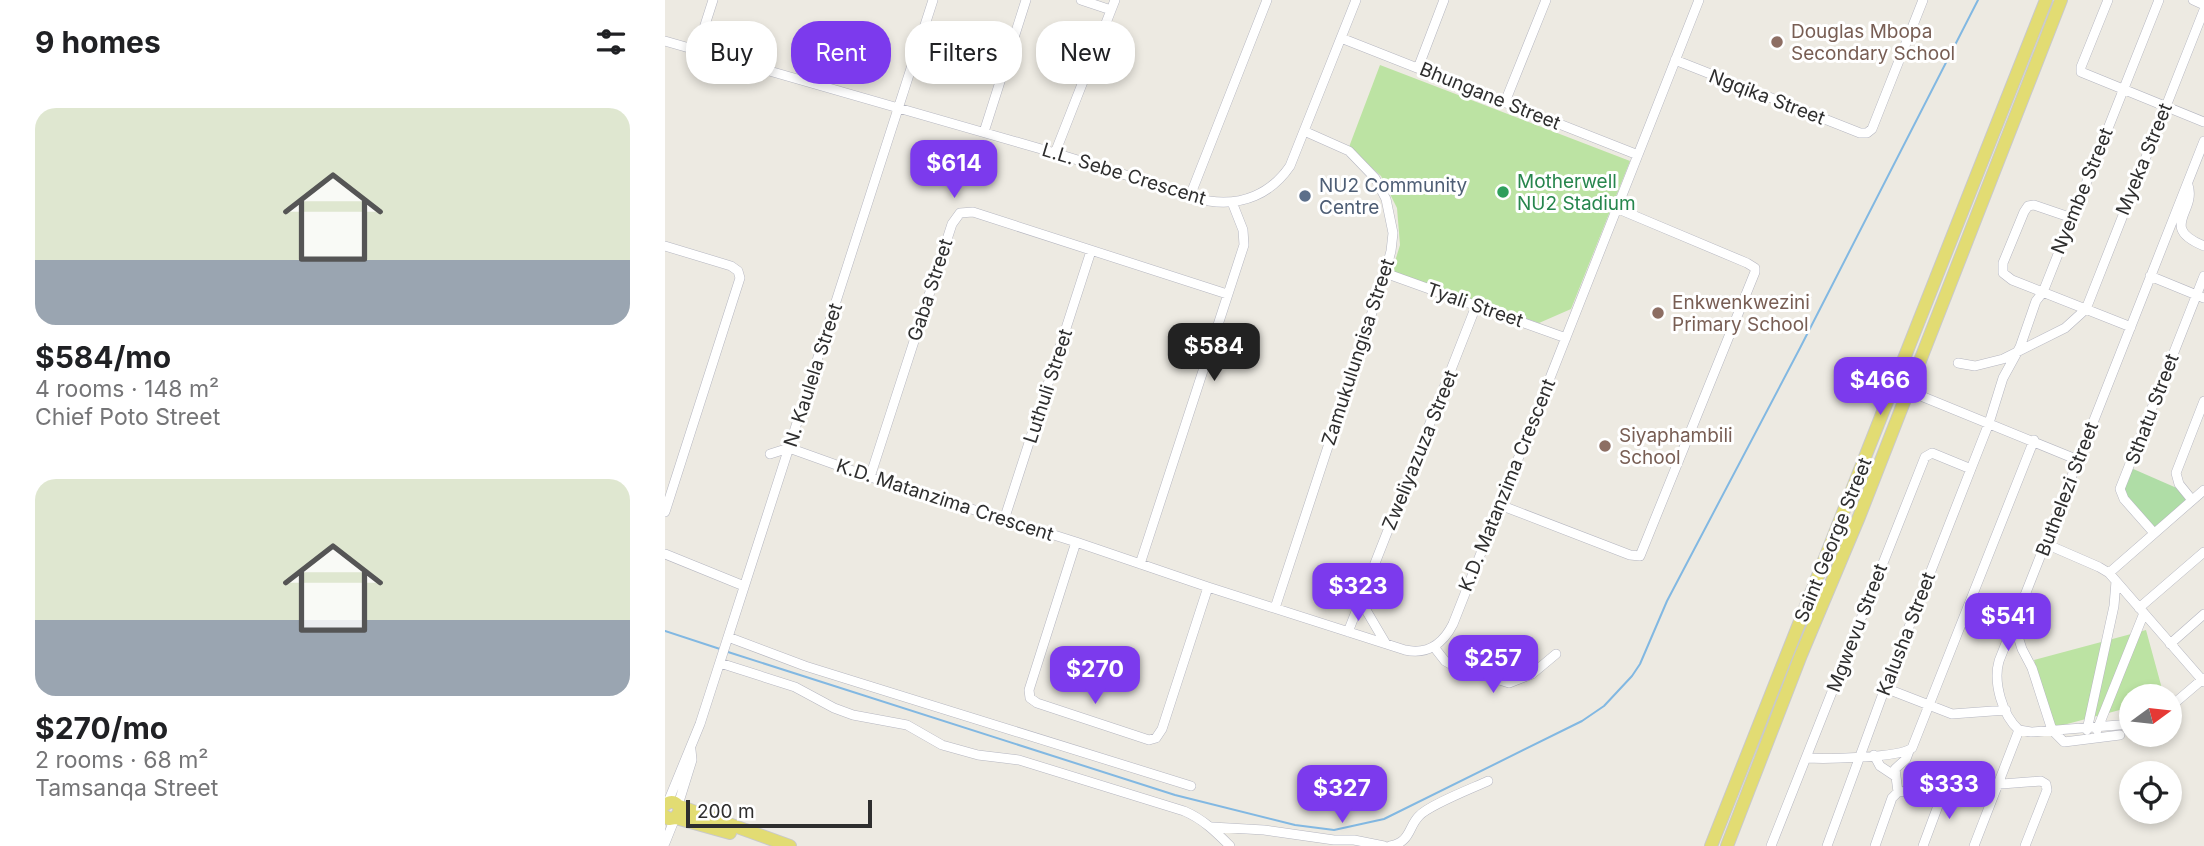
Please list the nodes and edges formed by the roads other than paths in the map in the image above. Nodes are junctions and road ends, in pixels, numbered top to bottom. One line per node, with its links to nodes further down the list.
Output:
1 (713, 0): 19 (street)
2 (933, 0): 28 (street, N. Kaulela Street)
3 (1027, 0): 32 (street)
4 (1081, 0): 16 (street)
5 (1267, 0): 38 (street)
6 (1356, 0): 20 (street, L.L. Sebe Crescent)
7 (1444, 0): 24 (street)
8 (1546, 0): 27 (street)
9 (1699, 0): 23 (street, K.D. Matanzima Crescent)
10 (1923, 0): 23 (street, Ngqika Street)
11 (2046, 0): 57 (main road, Saint George Street)
12 (2061, 0): 58 (main road, Saint George Street)
13 (2108, 0): 26 (street)
14 (2159, 0): 26 (street, Nyembe Street)
15 (2193, 0): 17 (street)
16 (1113, 5): 34 (street)
17 (2204, 5)
18 (2204, 10): 29 (street, Myeka Street)
19 (706, 21)
20 (1341, 38): 24 (street, Bhungane Street); 31 (street, L.L. Sebe Crescent)
21 (665, 41): 22 (street, L.L. Sebe Crescent)
22 (686, 47)
23 (1675, 61): 35 (street, K.D. Matanzima Crescent)
24 (1418, 68): 27 (street, Bhungane Street)
25 (777, 73): 28 (street, L.L. Sebe Crescent)
26 (2122, 89): 29 (street); 41 (street, Nyembe Street)
27 (1505, 102): 35 (street, Bhungane Street)
28 (899, 107): 32 (street, L.L. Sebe Crescent); 62 (street, N. Kaulela Street)
29 (2165, 107): 30 (street); 52 (street, Myeka Street)
30 (2204, 122)
31 (1304, 131): 39 (street, L.L. Sebe Crescent); 45 (street, Zamukulungisa Street)
32 (983, 132): 34 (street, L.L. Sebe Crescent)
33 (2204, 141): 36 (street, Buthelezi Street)
34 (1055, 153): 38 (street, L.L. Sebe Crescent)
35 (1638, 155): 40 (street, K.D. Matanzima Crescent)
36 (2200, 164): 37 (street, Buthelezi Street)
37 (2187, 184): 43 (street); 46 (street, Buthelezi Street)
38 (1190, 196): 39 (street, L.L. Sebe Crescent)
39 (1232, 202): 49 (street)
40 (1616, 208): 54 (street, K.D. Matanzima Crescent); 69 (street)
41 (2072, 218): 48 (street, Nyembe Street); 48 (street)
42 (665, 246): 70 (street)
43 (2204, 246)
44 (1091, 251): 49 (street, Gaba Street); 66 (street, Gaba Street); 71 (street, Luthuli Street)
45 (1385, 273): 51 (street, Tyali Street); 83 (street, Zamukulungisa Street)
46 (2150, 276): 50 (street); 53 (street, Buthelezi Street)
47 (2204, 276): 50 (street, Sthatu Street)
48 (2043, 292): 52 (street); 55 (street, Nyembe Street)
49 (1227, 295): 77 (street)
50 (2200, 296): 72 (street, Sthatu Street)
51 (1476, 306): 54 (street, Tyali Street); 82 (street, Zweliyazuza Street)
52 (2086, 309): 53 (street); 55 (street)
53 (2131, 327): 64 (street, Buthelezi Street)
54 (1566, 338): 69 (street, K.D. Matanzima Crescent)
55 (2017, 352): 56 (street); 60 (street, Kalusha Street)
56 (1958, 363)
57 (1895, 385): 58 (street); 125 (main road, Saint George Street)
58 (1908, 390): 60 (street); 126 (main road, Saint George Street)
59 (2204, 401): 68 (street)
60 (1989, 423): 61 (street); 65 (street, Kalusha Street)
61 (2034, 440): 64 (street); 97 (street)
62 (789, 449): 63 (street); 66 (street, K.D. Matanzima Crescent); 80 (street, N. Kaulela Street)
63 (771, 454)
64 (2078, 460): 74 (street, Buthelezi Street)
65 (1971, 469): 95 (street, Kalusha Street); 110 (street, Mgwevu Street)
66 (870, 477): 71 (street, K.D. Matanzima Crescent)
67 (2204, 490): 68 (street)
68 (2192, 500): 72 (street)
69 (1500, 505): 91 (street, K.D. Matanzima Crescent)
70 (665, 512)
71 (1004, 520): 73 (street, K.D. Matanzima Crescent)
72 (2154, 533): 78 (street)
73 (1076, 542): 77 (street, K.D. Matanzima Crescent); 81 (street)
74 (2046, 544): 78 (street); 86 (street, Buthelezi Street)
75 (2204, 552): 84 (street)
76 (665, 554): 80 (street)
77 (1140, 564): 81 (street, K.D. Matanzima Crescent)
78 (2109, 573): 79 (street)
79 (2116, 581): 84 (street); 101 (street)
80 (744, 586): 88 (street, N. Kaulela Street)
81 (1208, 587): 83 (street, K.D. Matanzima Crescent)
82 (1363, 594): 87 (street, Zweliyazuza Street); 89 (street)
83 (1275, 608): 87 (street, K.D. Matanzima Crescent)
84 (2142, 611): 90 (street); 100 (street)
85 (2204, 614): 90 (street)
86 (2014, 624): 98 (street, Buthelezi Street); 103 (street)
87 (1348, 632): 89 (street, K.D. Matanzima Crescent)
88 (727, 639): 93 (street, N. Kaulela Street); 114 (street)
89 (1386, 644): 91 (street, K.D. Matanzima Crescent)
90 (2170, 644): 94 (street)
91 (1434, 647): 92 (street)
92 (1556, 654)
93 (720, 662): 117 (street, N. Kaulela Street); 118 (street)
94 (2203, 680): 96 (street)
95 (1885, 688): 97 (street); 109 (street, Kalusha Street)
96 (2182, 697)
97 (1929, 706): 98 (street); 107 (street)
98 (2006, 710): 102 (street, Buthelezi Street)
99 (2119, 725): 100 (street)
100 (2099, 726): 101 (street); 105 (street)
101 (2082, 728): 103 (street); 105 (street); 106 (street)
102 (2018, 730): 103 (street); 113 (street)
103 (2052, 730): 106 (street)
104 (2119, 735): 105 (street)
105 (2091, 738): 106 (street)
106 (2067, 741)
107 (1909, 751): 108 (street); 111 (street)
108 (1874, 755): 109 (street); 111 (street)
109 (1858, 757): 110 (street); 128 (street, Kalusha Street)
110 (1806, 758): 127 (street, Mgwevu Street)
111 (1895, 776): 116 (street)
112 (1489, 781): 124 (street)
113 (1998, 784): 115 (street); 131 (street); 132 (street)
114 (1191, 786)
115 (1945, 787): 116 (street); 130 (street)
116 (1898, 792): 129 (street)
117 (670, 810): 119 (street, N. Kaulela Street); 120 (main road); 121 (main road)
118 (1211, 827): 122 (street); 123 (street)
119 (665, 843)
120 (771, 846)
121 (790, 846)
122 (1230, 846)
123 (1384, 846)
124 (1390, 846)
125 (1711, 846)
126 (1727, 846)
127 (1771, 846)
128 (1827, 846)
129 (1875, 846)
130 (1923, 846)
131 (1974, 846)
132 (2025, 846)

